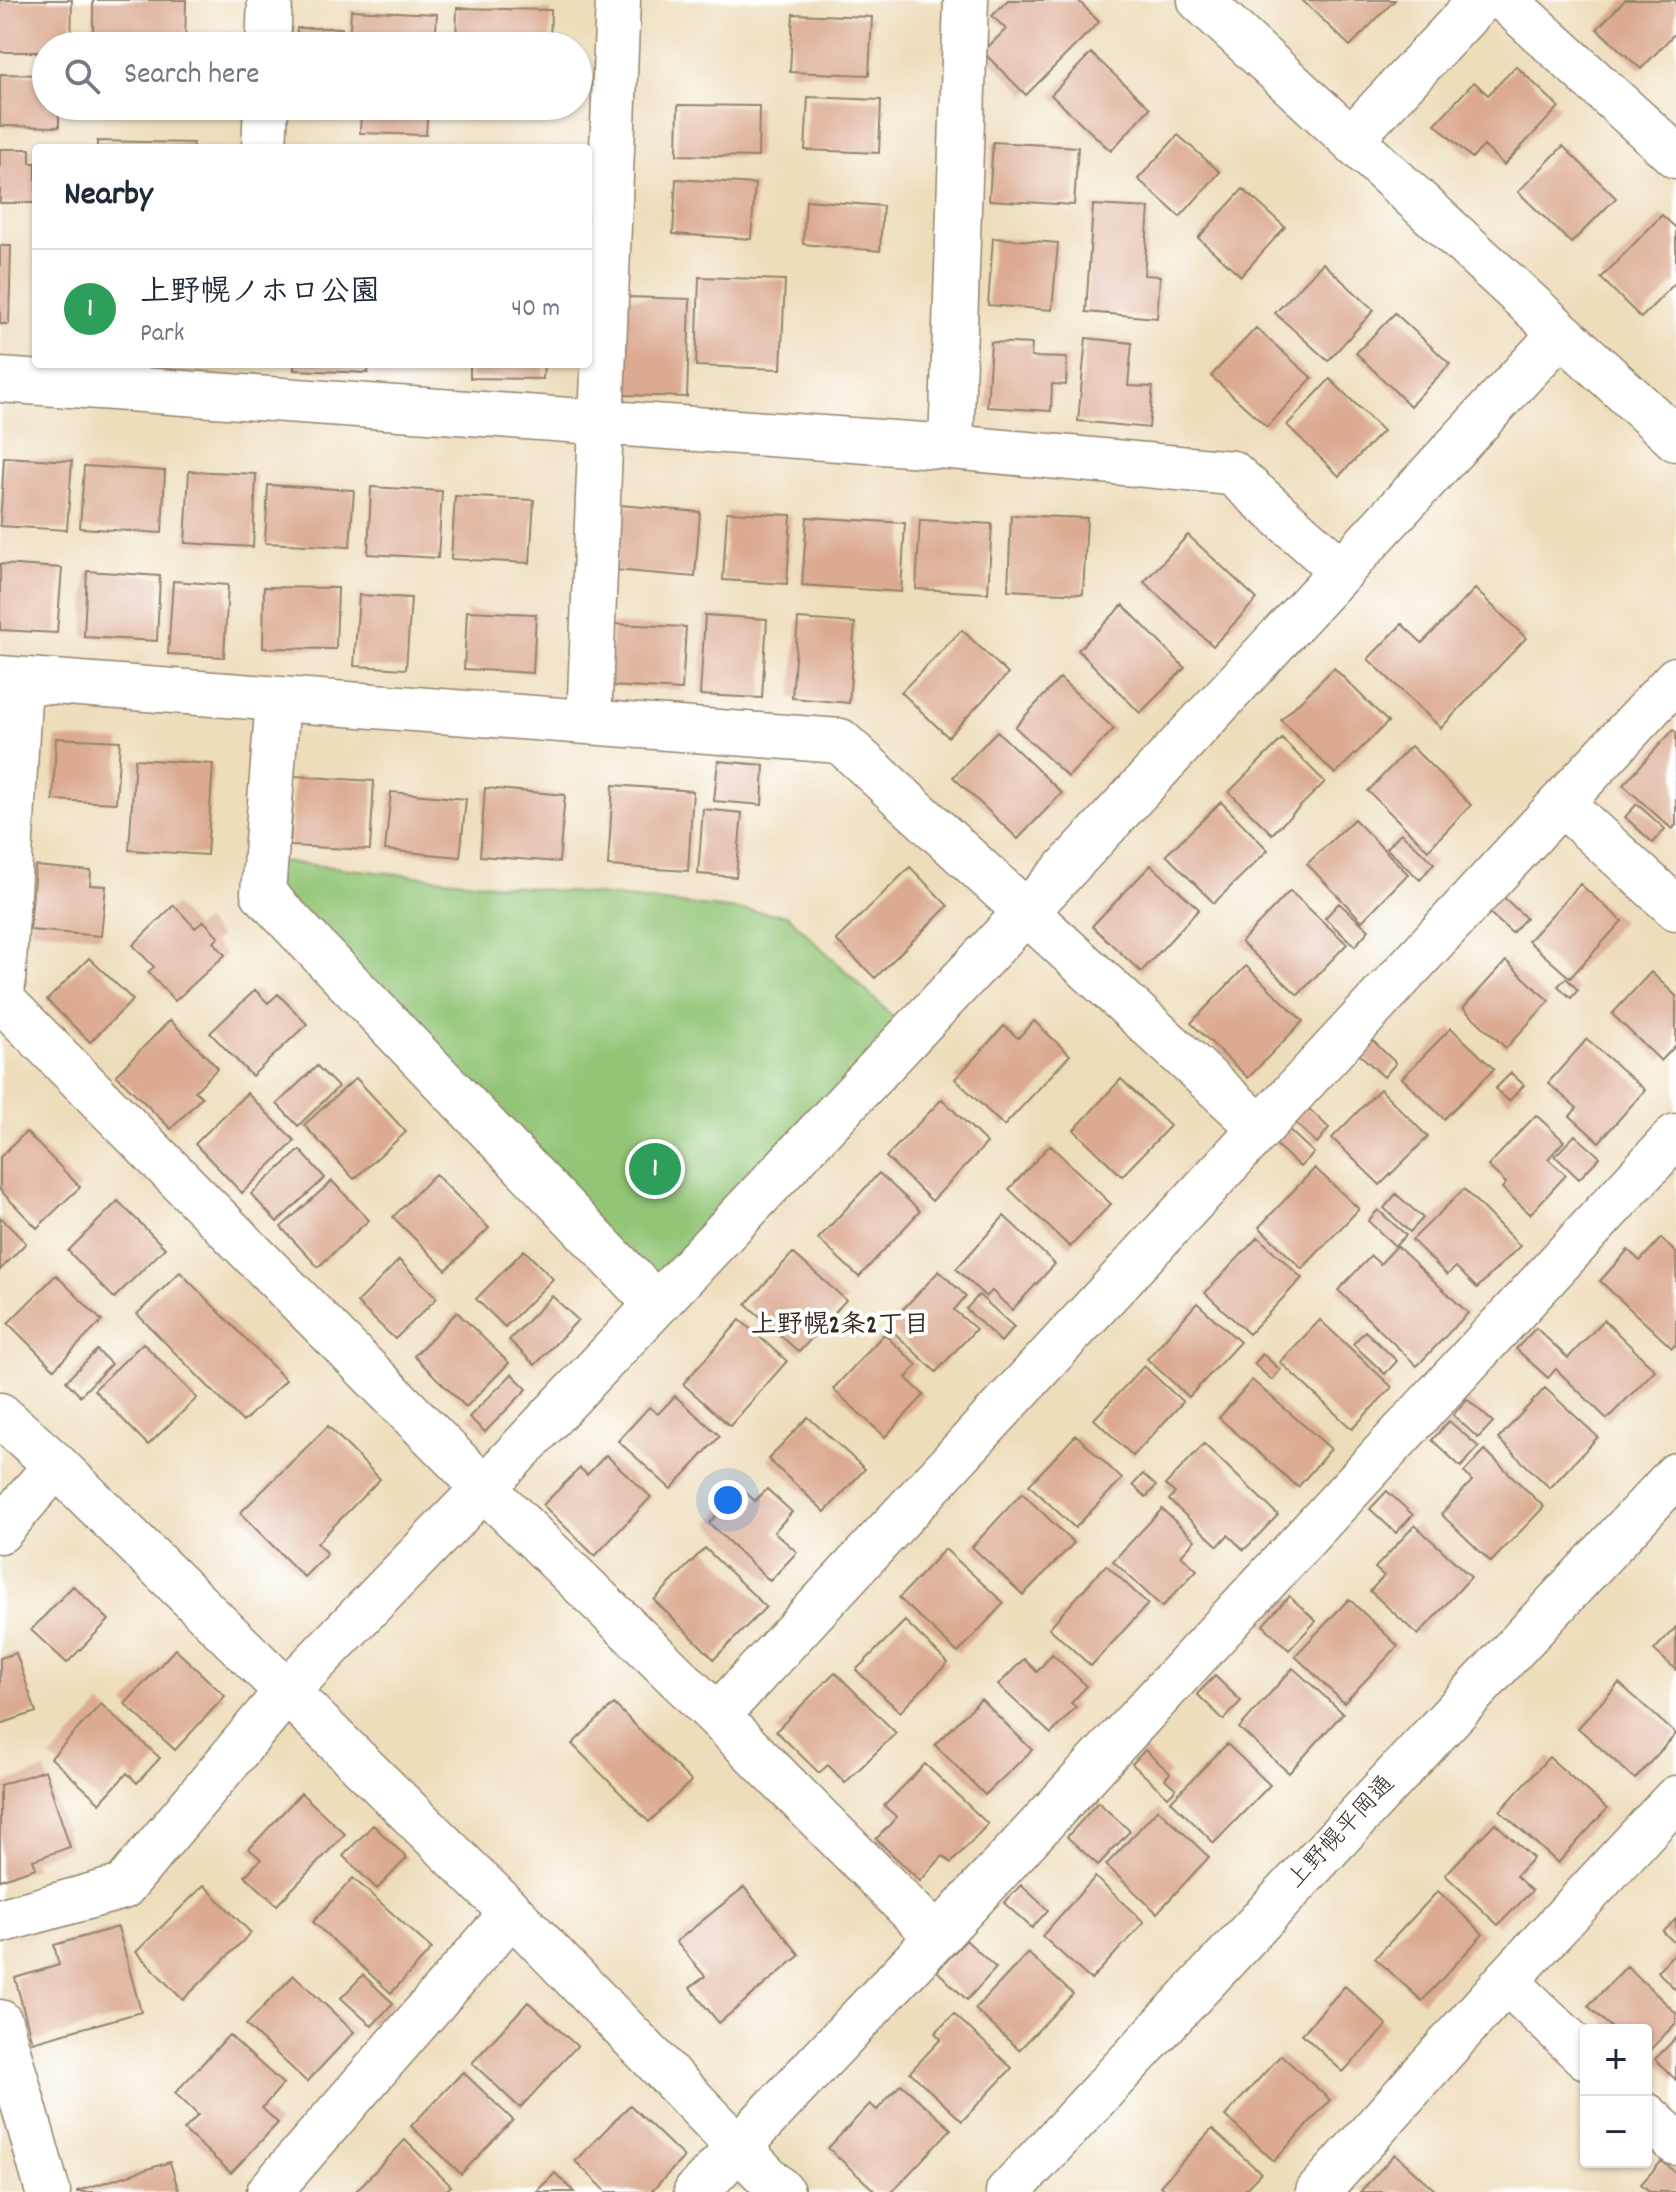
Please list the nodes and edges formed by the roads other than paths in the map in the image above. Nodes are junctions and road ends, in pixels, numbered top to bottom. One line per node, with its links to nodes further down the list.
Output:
1 (270, 0): 7 (street)
2 (618, 0): 15 (street)
3 (966, 0): 17 (street)
4 (1200, 0): 9 (street)
5 (1481, 0): 9 (street)
6 (1505, 0): 11 (street)
7 (269, 32)
8 (265, 120): 10 (street)
9 (1351, 139): 12 (street)
10 (264, 144)
11 (1676, 156)
12 (1561, 333): 16 (street); 18 (street)
13 (0, 380): 14 (street)
14 (255, 381): 15 (street)
15 (601, 423): 17 (street); 22 (street)
16 (1676, 439)
17 (951, 447): 18 (street)
18 (1342, 571): 25 (street)
19 (10, 679): 21 (street); 32 (street)
20 (1676, 679): 23 (street)
21 (278, 699): 22 (street); 28 (street)
22 (589, 722): 25 (street)
23 (1561, 803): 24 (street); 26 (street)
24 (1676, 908)
25 (1026, 912): 26 (street); 28 (street)
26 (1261, 1128): 35 (street)
27 (1676, 1136): 39 (street)
28 (656, 1304): 32 (street)
29 (0, 1415): 30 (street)
30 (56, 1465): 33 (street); 34 (street)
31 (1676, 1475): 48 (street, 上野幌平岡通)
32 (484, 1488): 34 (street); 35 (street)
33 (0, 1531)
34 (286, 1692): 37 (street); 38 (street)
35 (717, 1716): 39 (street)
36 (1676, 1798): 40 (street)
37 (512, 1913): 43 (street); 45 (street)
38 (0, 1921)
39 (937, 1937): 43 (street)
40 (1506, 1981): 42 (street); 49 (street)
41 (0, 2022): 44 (street)
42 (1580, 2051)
43 (738, 2145): 46 (street); 47 (street)
44 (48, 2192)
45 (269, 2192)
46 (696, 2192)
47 (782, 2192)
48 (1008, 2192)
49 (1318, 2192)

